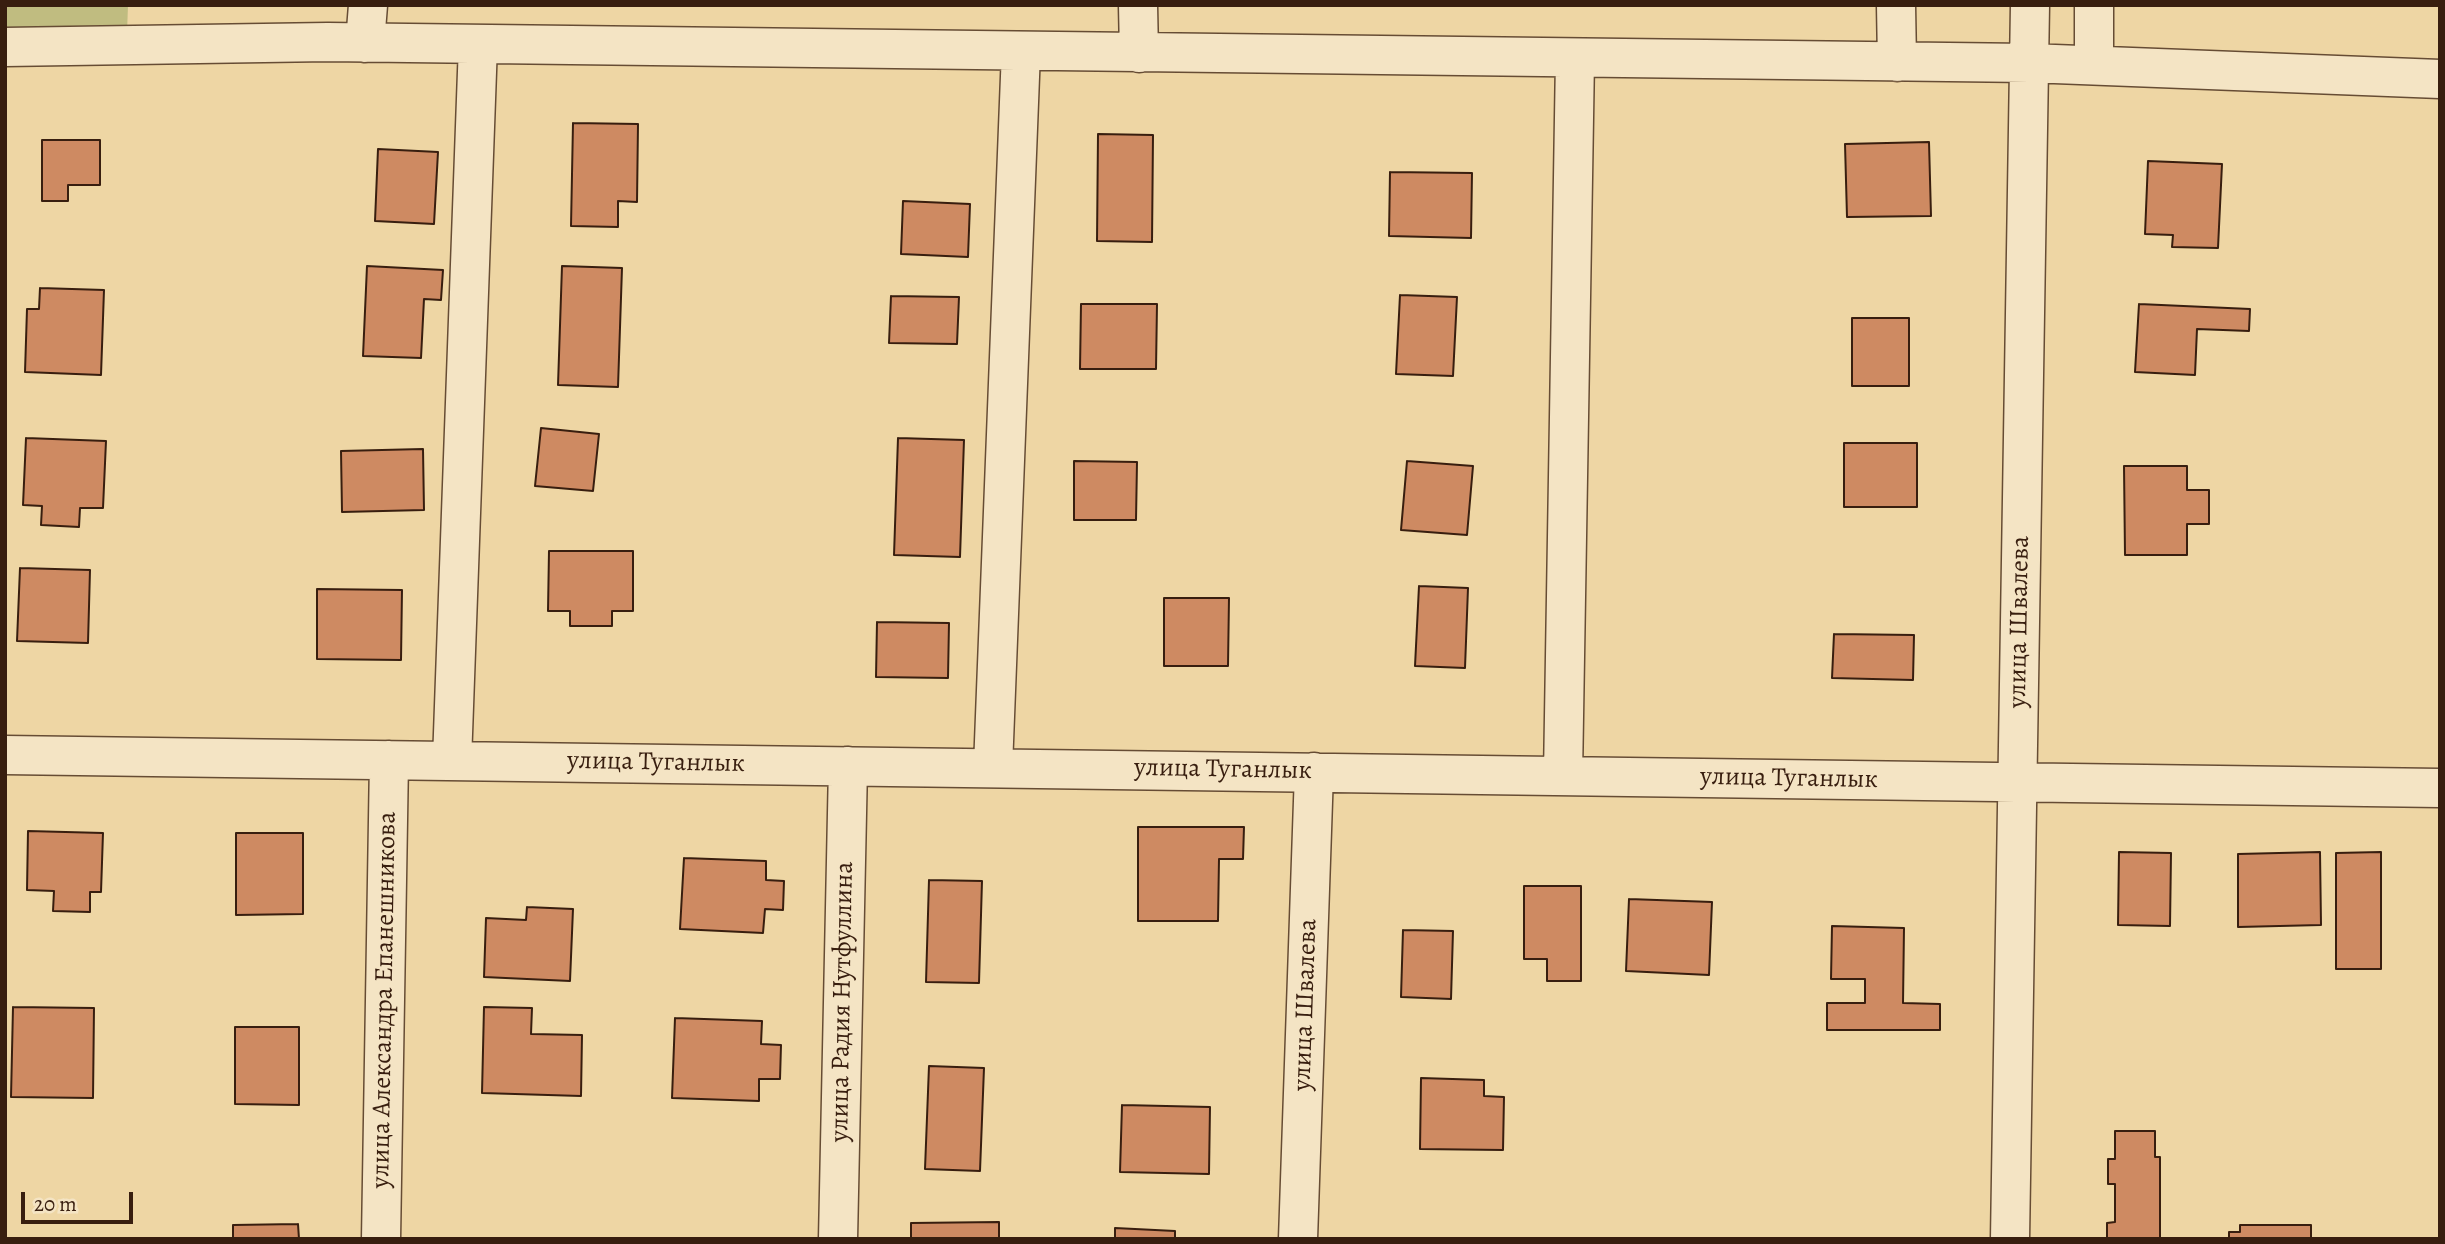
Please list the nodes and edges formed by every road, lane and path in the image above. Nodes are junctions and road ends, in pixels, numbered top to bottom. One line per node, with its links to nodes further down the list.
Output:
1 (368, 5): 6 (street)
2 (1138, 5): 10 (street)
3 (1896, 5): 12 (street)
4 (2030, 5): 13 (street, улица Швалева)
5 (2094, 5): 14 (street)
6 (365, 43): 7 (street); 8 (street)
7 (478, 44): 9 (street); 18 (street)
8 (5, 47)
9 (1021, 51): 10 (street); 20 (street)
10 (1139, 53): 11 (street)
11 (1575, 58): 12 (street); 22 (street)
12 (1897, 62): 13 (street)
13 (2029, 63): 14 (street); 23 (street, улица Швалева)
14 (2094, 64): 15 (street)
15 (2440, 79)
16 (5, 755): 17 (street, улица Туганлык)
17 (389, 760): 18 (street, улица Туганлык); 25 (street, улица Александра Епанешникова)
18 (452, 761): 19 (street, улица Туганлык)
19 (848, 766): 20 (street, улица Туганлык); 26 (street, улица Радия Нутфуллина)
20 (993, 767): 21 (street, улица Туганлык)
21 (1314, 772): 22 (street, улица Туганлык); 27 (street, улица Швалева)
22 (1563, 775): 23 (street, улица Туганлык)
23 (2018, 783): 24 (street, улица Туганлык); 28 (street, улица Швалева)
24 (2440, 788)
25 (381, 1239)
26 (838, 1239)
27 (1298, 1239)
28 (2010, 1239)

